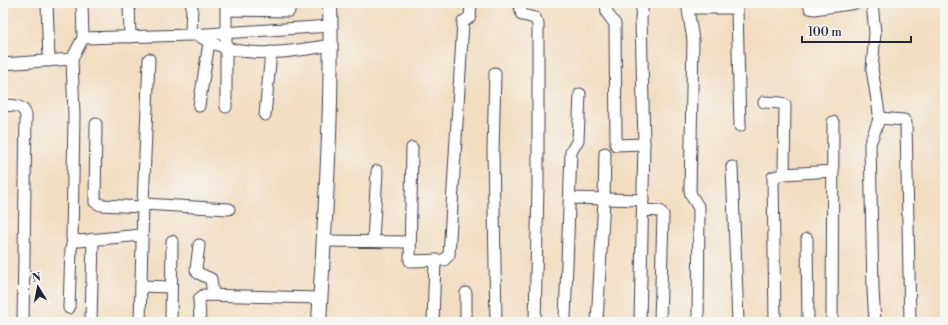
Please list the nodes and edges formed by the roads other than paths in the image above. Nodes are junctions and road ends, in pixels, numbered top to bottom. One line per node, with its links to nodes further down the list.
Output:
1 (46, 3): 31 (street)
2 (82, 3): 23 (street)
3 (128, 3): 22 (street)
4 (192, 3): 21 (street)
5 (330, 3): 17 (main road)
6 (471, 3): 65 (street)
7 (520, 3): 82 (street)
8 (606, 3): 44 (street)
9 (643, 3): 44 (street)
10 (809, 3): 11 (street)
11 (856, 3)
12 (872, 3): 40 (street)
13 (688, 5): 14 (street); 86 (street)
14 (724, 5): 43 (street)
15 (226, 7): 16 (street); 20 (street)
16 (289, 7): 18 (street)
17 (331, 26): 18 (street); 25 (main road)
18 (291, 29): 19 (street)
19 (246, 31): 20 (street); 27 (street)
20 (227, 32): 21 (street); 26 (street)
21 (193, 35): 22 (street); 24 (street)
22 (130, 37): 23 (street)
23 (84, 38): 29 (street)
24 (209, 43): 26 (street); 37 (street)
25 (331, 45): 28 (street); 60 (main road)
26 (228, 49): 27 (street); 38 (street)
27 (244, 51): 28 (street)
28 (271, 52): 39 (street)
29 (72, 59): 31 (street); 59 (street)
30 (149, 59): 53 (street)
31 (49, 61): 32 (street)
32 (3, 64)
33 (495, 73): 81 (street)
34 (580, 94): 51 (street)
35 (764, 102): 50 (street)
36 (3, 105): 73 (street)
37 (199, 106)
38 (226, 107)
39 (265, 115)
40 (879, 118): 91 (street); 92 (street)
41 (833, 122): 49 (street)
42 (96, 124): 53 (street)
43 (740, 126)
44 (644, 144): 54 (street)
45 (412, 148): 63 (street)
46 (605, 153): 52 (street)
47 (732, 167): 87 (street)
48 (377, 171): 62 (street)
49 (833, 171): 50 (street); 90 (street)
50 (784, 174): 88 (street)
51 (570, 198): 52 (street); 72 (street)
52 (604, 200): 54 (street); 83 (street)
53 (143, 205): 55 (street); 56 (street)
54 (643, 205): 84 (street); 85 (street)
55 (230, 209)
56 (141, 235): 57 (street); 66 (street)
57 (93, 239): 59 (street); 74 (street)
58 (807, 239): 89 (street)
59 (73, 240): 71 (street)
60 (324, 240): 62 (street); 70 (main road)
61 (172, 241): 67 (street)
62 (374, 241): 63 (street)
63 (410, 242): 65 (street)
64 (198, 245): 69 (street)
65 (435, 260): 79 (street)
66 (141, 286): 67 (street); 75 (street)
67 (170, 287): 76 (street)
68 (466, 293): 80 (street)
69 (213, 295): 70 (street); 77 (street)
70 (320, 298): 78 (main road)
71 (69, 308)
72 (565, 319)
73 (23, 322)
74 (91, 322)
75 (140, 322)
76 (170, 322)
77 (200, 322)
78 (318, 322)
79 (433, 322)
80 (466, 322)
81 (496, 322)
82 (535, 322)
83 (597, 322)
84 (640, 322)
85 (660, 322)
86 (698, 322)
87 (738, 322)
88 (775, 322)
89 (808, 322)
90 (832, 322)
91 (875, 322)
92 (910, 322)

